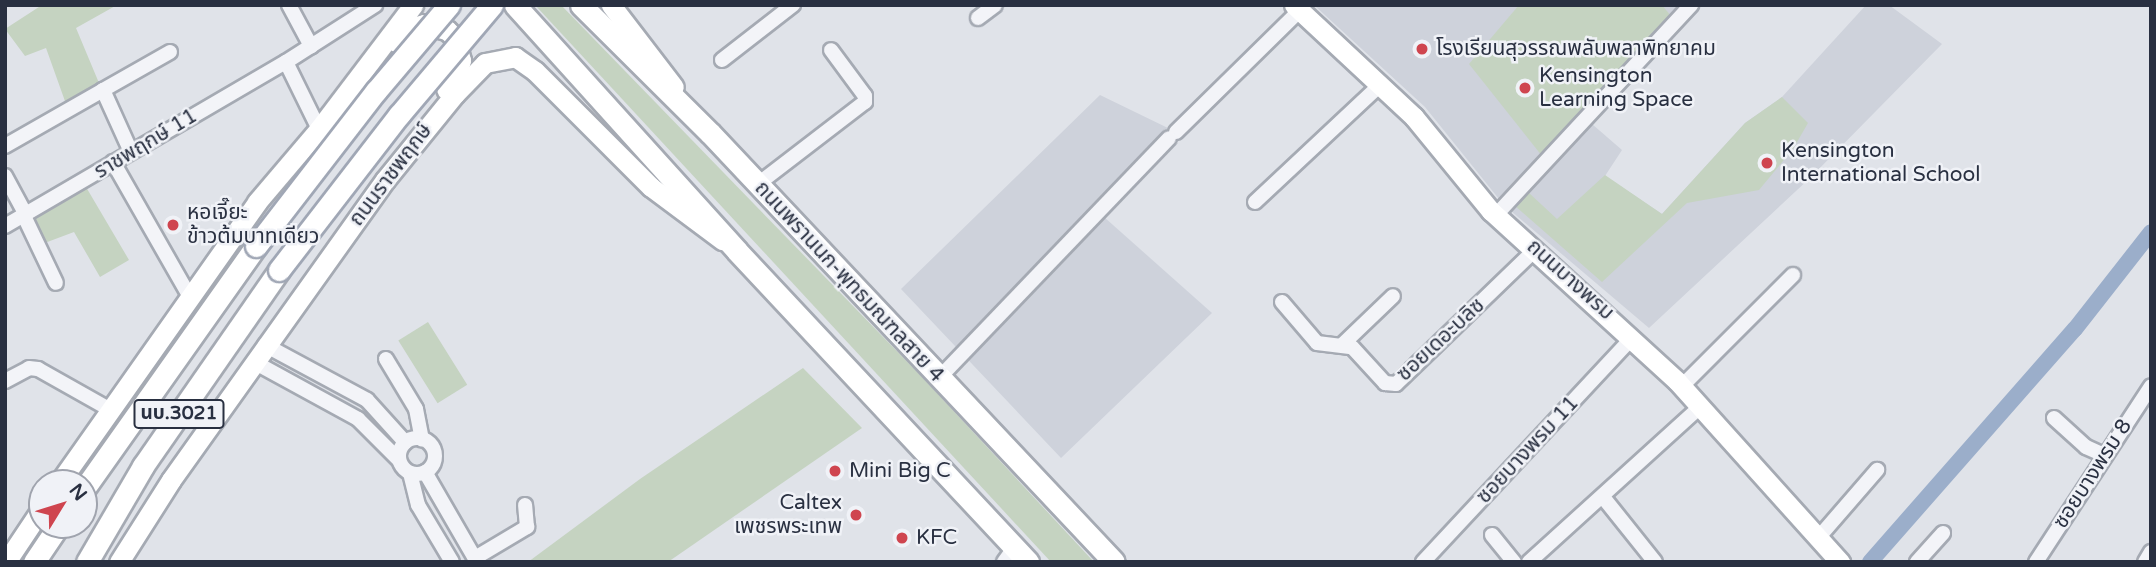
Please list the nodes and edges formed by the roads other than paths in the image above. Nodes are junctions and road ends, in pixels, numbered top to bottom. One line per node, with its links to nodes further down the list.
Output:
1 (289, 5): 14 (street)
2 (375, 5): 14 (street, ราชพฤกษ์ 11)
3 (413, 5): 21 (main road, นบ.3021)
4 (450, 5): 57 (main road, นบ.3021, bridge)
5 (492, 5): 74 (main road, ถนนราชพฤกษ์ / นบ.3021, bridge)
6 (515, 5): 34 (main road)
7 (581, 5): 22 (main road, ถนนพรานนก-พุทธมณฑลสาย 4)
8 (611, 5): 22 (main road)
9 (793, 5): 17 (street)
10 (995, 5): 13 (street)
11 (1691, 5): 30 (street)
12 (1296, 8): 19 (main road, ถนนบางพรม); 45 (street)
13 (978, 18)
14 (311, 46): 18 (street, ราชพฤกษ์ 11)
15 (831, 50): 28 (street)
16 (170, 52): 20 (street)
17 (722, 60)
18 (286, 62): 21 (street); 24 (street, ราชพฤกษ์ 11)
19 (1380, 85): 29 (street); 30 (main road, ถนนบางพรม)
20 (103, 90): 23 (street); 24 (street)
21 (322, 125): 27 (main road); 37 (main road, นบ.3021)
22 (710, 134): 28 (main road, ถนนพรานนก-พุทธมณฑลสาย 4)
23 (5, 146)
24 (131, 152): 25 (street, ราชพฤกษ์ 11)
25 (113, 162): 31 (street, ราชพฤกษ์ 11); 37 (street)
26 (5, 176): 31 (street)
27 (385, 180): 34 (main road, ถนนราชพฤกษ์ / นบ.3021); 42 (main road, ถนนราชพฤกษ์ / นบ.3021)
28 (758, 184): 45 (main road, ถนนพรานนก-พุทธมณฑลสาย 4)
29 (1255, 202)
30 (1496, 215): 33 (main road, ถนนบางพรม)
31 (25, 216): 32 (street, ราชพฤกษ์ 11); 36 (street)
32 (5, 226)
33 (1536, 249): 40 (main road, ถนนบางพรม); 41 (street, ซอยเดอะบลิซ)
34 (737, 251): 69 (main road)
35 (1793, 275): 47 (street)
36 (56, 283)
37 (188, 295): 50 (main road, นบ.3021)
38 (1393, 296): 41 (street)
39 (1282, 303): 41 (street, ซอยเดอะบลิซ)
40 (1632, 338): 47 (main road, ถนนบางพรม); 78 (street, ซอยบางพรม 11)
41 (1343, 344)
42 (265, 345): 44 (main road, ถนนราชพฤกษ์ / นบ.3021); 53 (street)
43 (386, 359): 52 (street)
44 (254, 362): 55 (street); 75 (main road, ถนนราชพฤกษ์ / นบ.3021)
45 (939, 378): 77 (main road, ถนนพรานนก-พุทธมณฑลสาย 4)
46 (5, 381): 50 (street)
47 (1682, 386): 49 (main road, ถนนบางพรม)
48 (2151, 386): 54 (street, ซอยบางพรม 8)
49 (1702, 406): 61 (street); 66 (main road, ถนนบางพรม)
50 (109, 409): 56 (main road, นบ.3021)
51 (2054, 418): 54 (street)
52 (422, 439): 53 (street); 59 (street)
53 (405, 442): 55 (street)
54 (2104, 455): 83 (street, ซอยบางพรม 8)
55 (399, 460): 60 (street)
56 (68, 469)
57 (98, 469)
58 (1877, 470): 66 (street)
59 (425, 472): 60 (street); 70 (street)
60 (410, 473): 76 (street)
61 (1603, 497): 71 (street); 80 (street)
62 (524, 505): 70 (street)
63 (28, 530): 72 (main road)
64 (1943, 533): 82 (street)
65 (1492, 535): 79 (street)
66 (1819, 537): 81 (main road, ถนนบางพรม)
67 (50, 539): 73 (main road)
68 (2151, 552): 84 (street)
69 (1016, 557)
70 (476, 560)
71 (1535, 561)
72 (6, 562)
73 (34, 562)
74 (87, 562)
75 (119, 562)
76 (452, 562)
77 (1114, 562)
78 (1423, 562)
79 (1514, 562)
80 (1655, 562)
81 (1840, 562)
82 (1917, 562)
83 (2036, 562)
84 (2145, 562)

